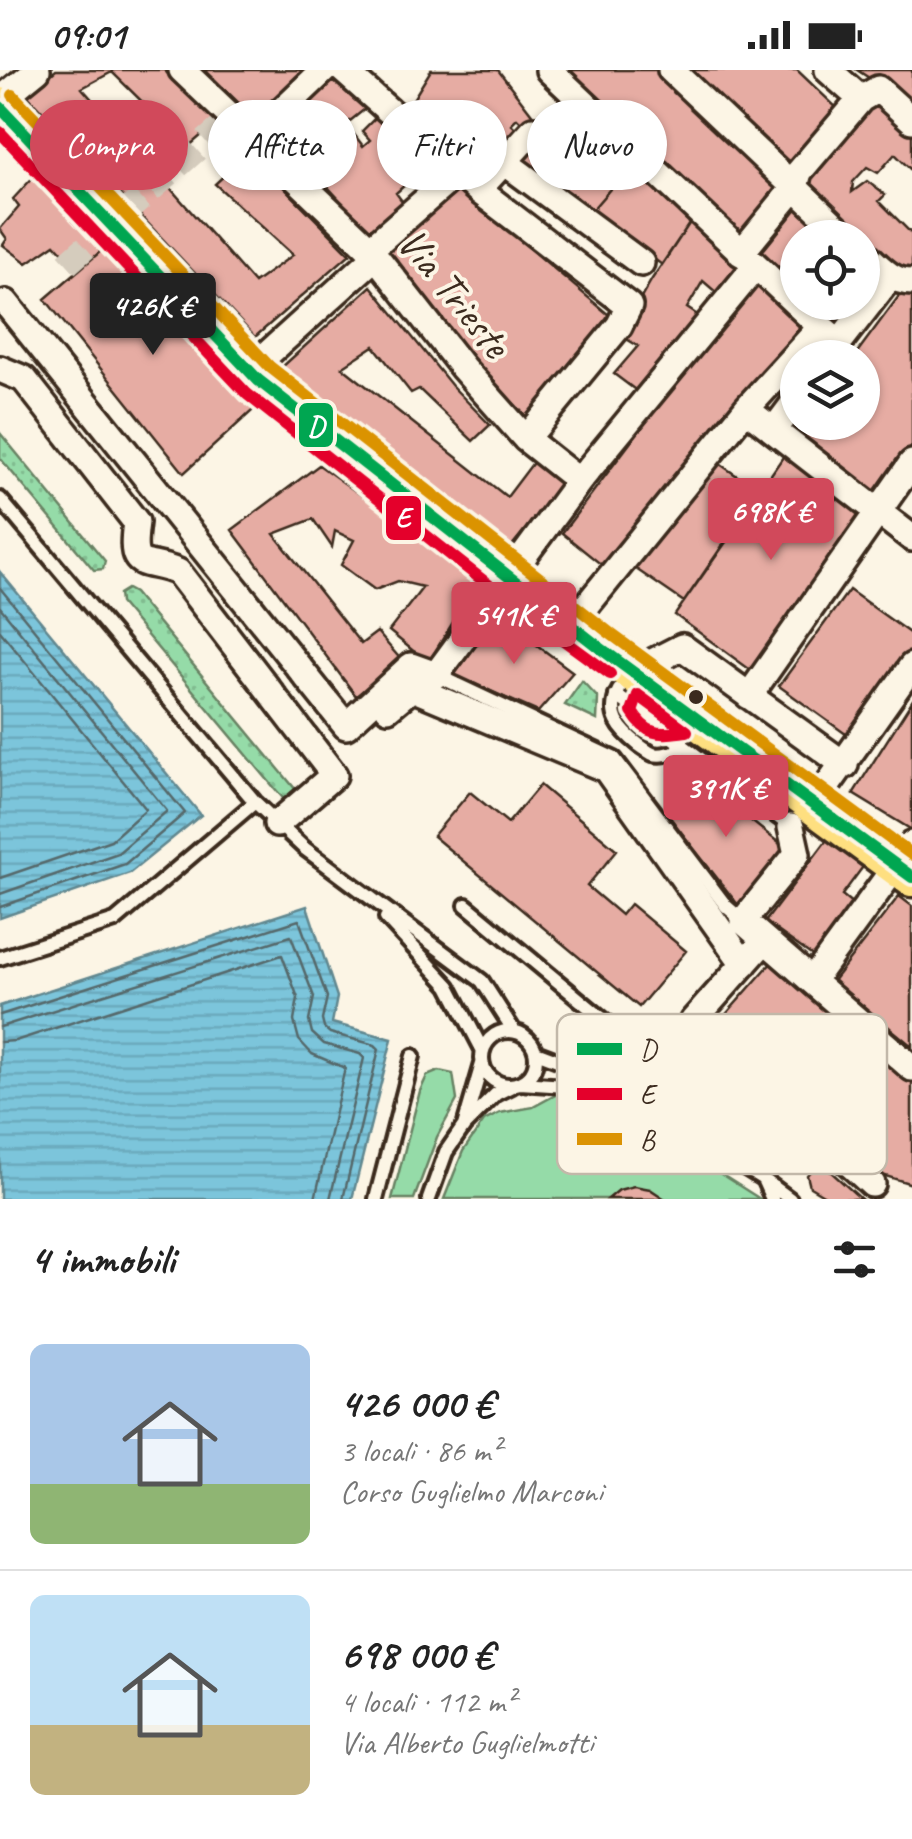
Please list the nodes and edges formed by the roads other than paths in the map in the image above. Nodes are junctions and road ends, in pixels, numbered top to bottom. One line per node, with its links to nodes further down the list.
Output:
1 (37, 70): 12 (street)
2 (182, 70): 9 (street, Via Trieste)
3 (324, 70): 10 (street)
4 (343, 70): 11 (street)
5 (549, 70): 23 (street)
6 (671, 70): 17 (street)
7 (828, 70): 8 (street)
8 (860, 99): 13 (street); 17 (street)
9 (214, 100)
10 (293, 100)
11 (377, 100)
12 (1, 108): 31 (main road)
13 (912, 120)
14 (527, 135): 15 (street)
15 (507, 157)
16 (507, 164): 24 (street)
17 (795, 188): 21 (street); 23 (street)
18 (308, 190): 22 (street, Via Trieste)
19 (439, 190): 22 (street)
20 (478, 190): 36 (street)
21 (829, 220)
22 (373, 253): 31 (street); 36 (street, Via Trieste)
23 (748, 260): 28 (street); 38 (street)
24 (641, 263)
25 (880, 264): 26 (street)
26 (901, 280): 29 (street)
27 (6, 303): 45 (street)
28 (827, 340)
29 (831, 340)
30 (3, 368): 53 (street)
31 (250, 370): 42 (main road)
32 (780, 382): 33 (street)
33 (746, 409): 35 (street); 43 (street)
34 (780, 422): 35 (street)
35 (774, 430): 40 (street)
36 (526, 439): 38 (street, Via Trieste)
37 (912, 463): 40 (street)
38 (580, 481): 42 (street)
39 (0, 499): 51 (lane)
40 (878, 511): 41 (street); 47 (street)
41 (910, 533)
42 (506, 576): 43 (main road); 45 (street)
43 (586, 637): 46 (main road)
44 (912, 666): 50 (street)
45 (436, 674): 57 (lane)
46 (624, 684): 47 (street); 49 (lane); 49 (lane); 52 (main road)
47 (750, 696): 50 (street)
48 (369, 726): 60 (street)
49 (686, 748): 52 (lane)
50 (844, 765): 52 (street)
51 (255, 802): 53 (lane); 59 (lane)
52 (803, 815): 54 (main road); 57 (street)
53 (277, 824): 55 (lane)
54 (907, 862): 61 (street)
55 (356, 888): 65 (lane); 69 (lane)
56 (466, 905): 62 (lane)
57 (743, 921): 58 (street)
58 (764, 940): 60 (street); 61 (street)
59 (0, 958)
60 (744, 964): 63 (street)
61 (812, 981): 64 (street)
62 (597, 1014)
63 (699, 1014)
64 (850, 1014)
65 (514, 1031): 67 (lane); 69 (lane)
66 (887, 1046): 71 (street)
67 (536, 1052): 70 (lane); 72 (lane)
68 (413, 1056): 79 (lane)
69 (483, 1058): 72 (lane); 74 (lane)
70 (557, 1060)
71 (912, 1068)
72 (516, 1084): 73 (lane); 74 (lane)
73 (557, 1086)
74 (464, 1126): 80 (lane)
75 (755, 1174): 77 (lane)
76 (861, 1174): 78 (street)
77 (763, 1179): 81 (lane); 82 (lane)
78 (872, 1184)
79 (376, 1199)
80 (428, 1199)
81 (772, 1199)
82 (790, 1199)

